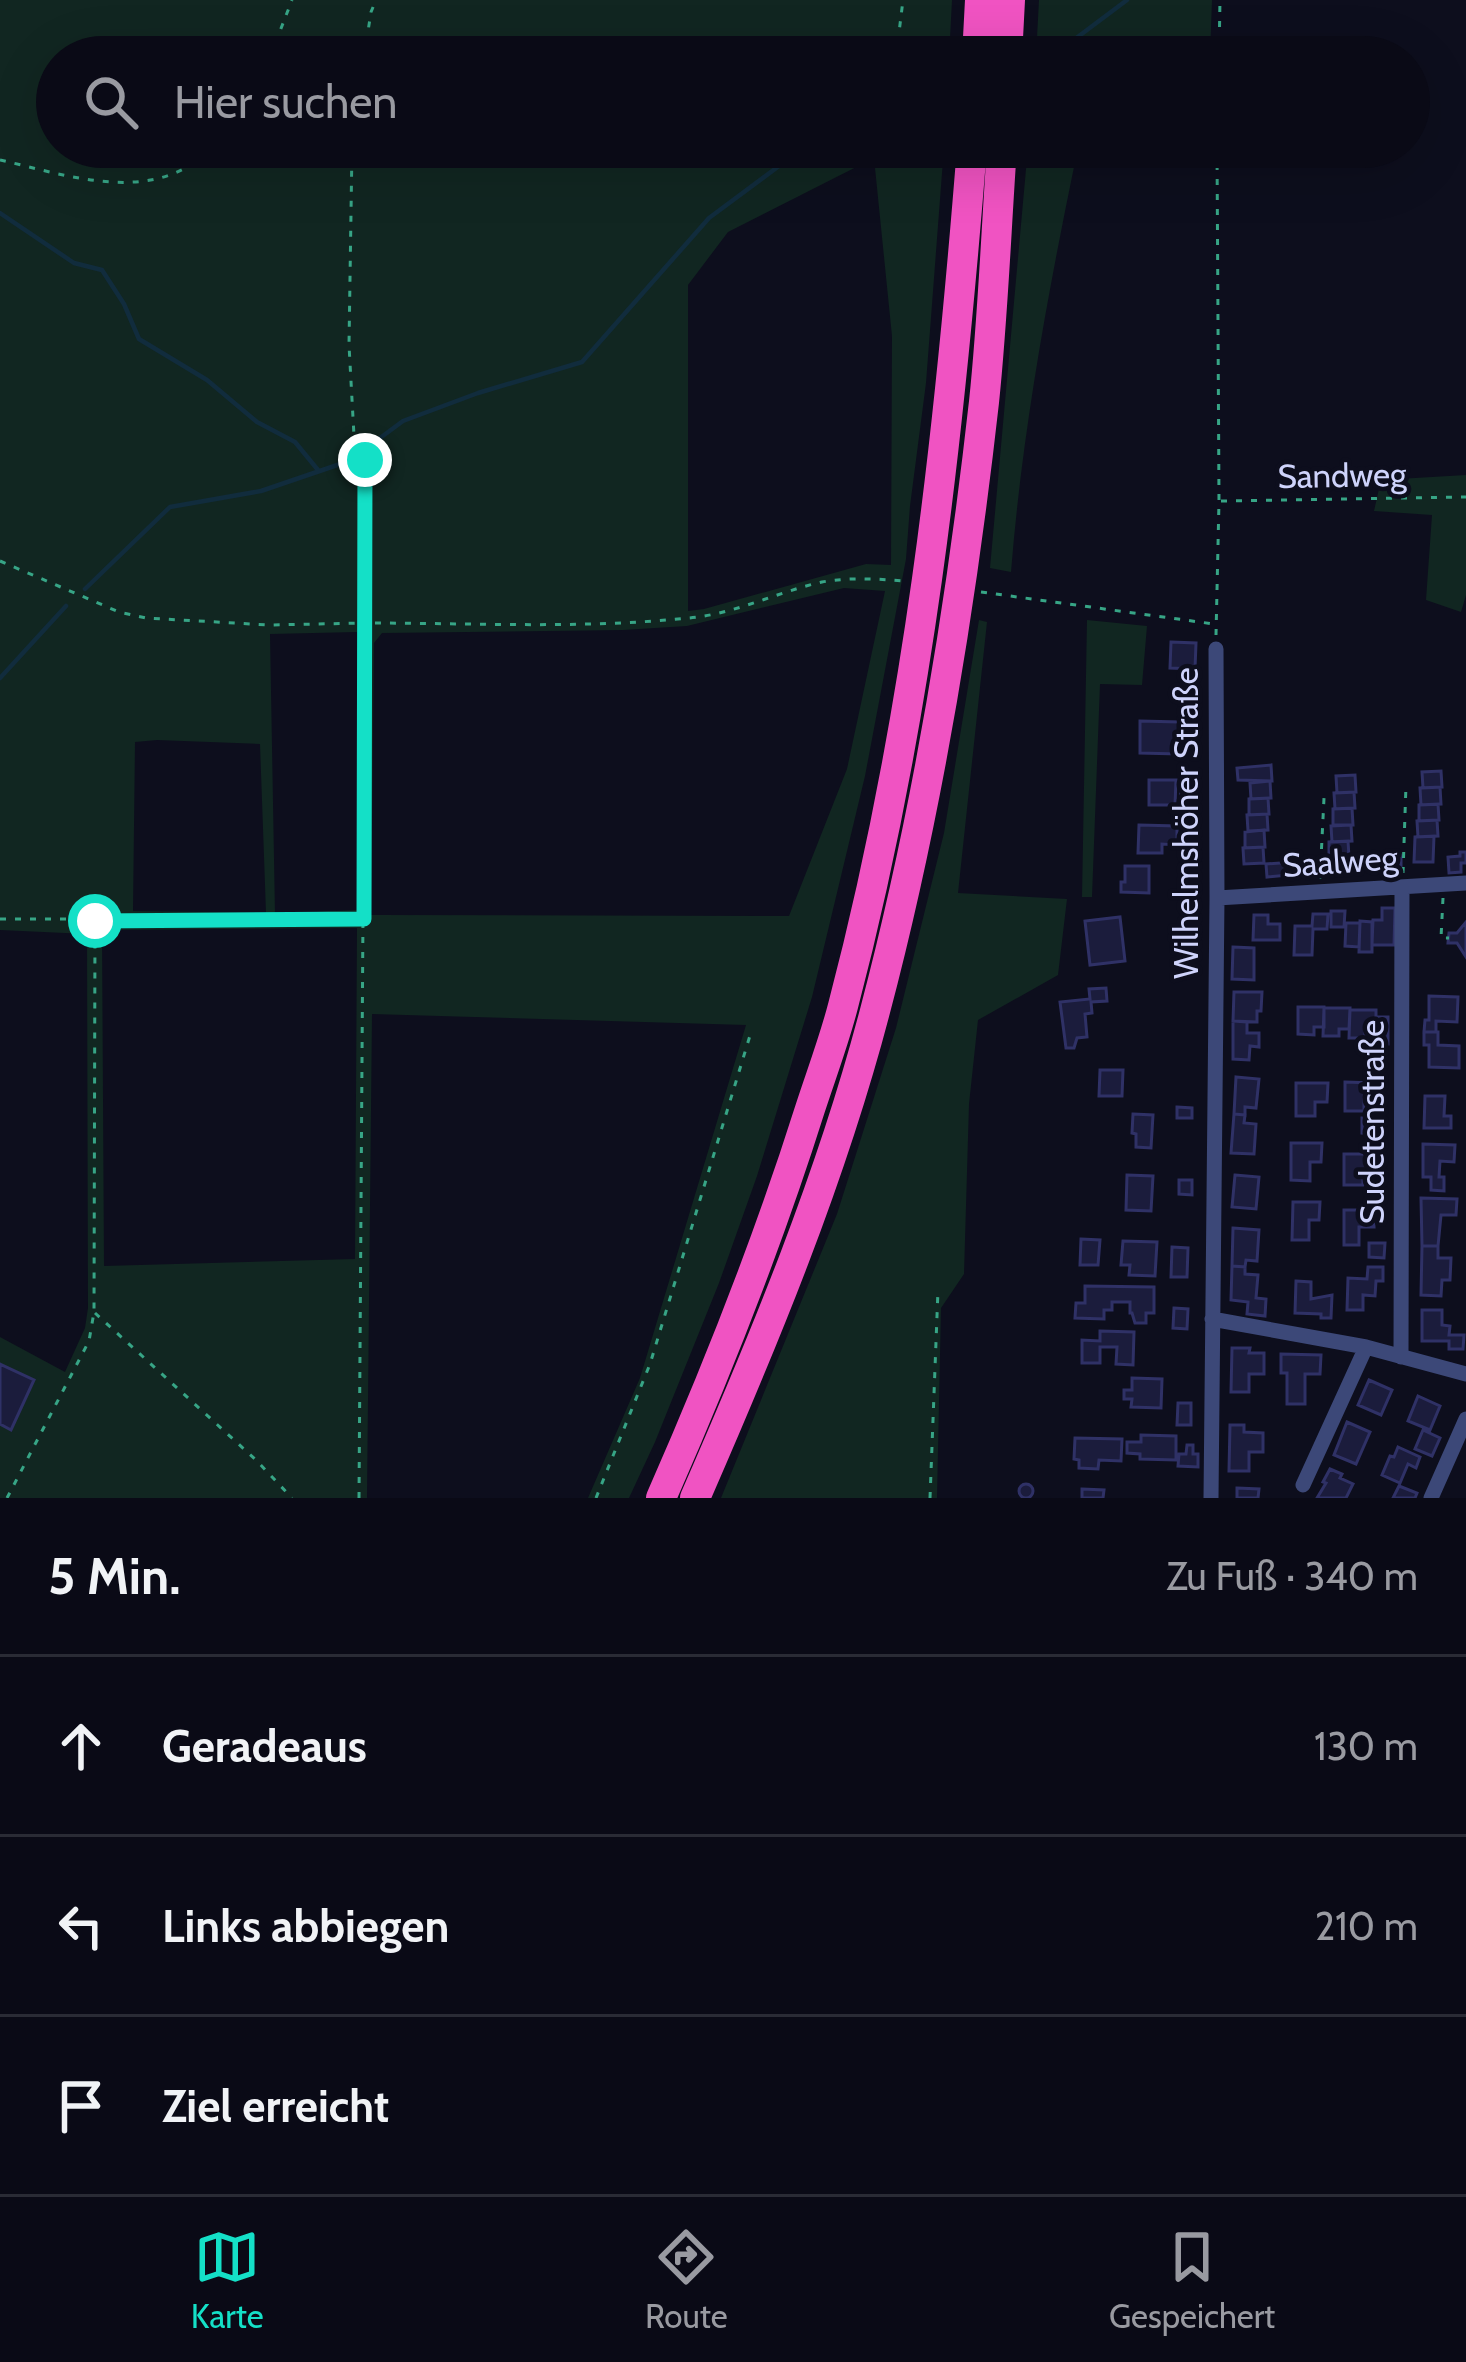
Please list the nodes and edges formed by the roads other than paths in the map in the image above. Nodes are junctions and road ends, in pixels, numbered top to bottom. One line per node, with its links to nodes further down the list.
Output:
1 (980, 0): 3 (highway)
2 (1010, 0): 4 (highway)
3 (978, 36)
4 (1008, 36)
5 (970, 168): 17 (highway)
6 (1000, 168): 18 (highway)
7 (1216, 649): 10 (street, Wilhelmshöher Straße)
8 (1466, 883): 9 (street, Saalweg)
9 (1402, 887): 10 (street, Saalweg); 13 (street, Sudetenstraße)
10 (1217, 898): 11 (street, Wilhelmshöher Straße)
11 (1211, 1319): 12 (street); 19 (street, Wilhelmshöher Straße)
12 (1366, 1347): 13 (street); 16 (street)
13 (1401, 1357): 14 (street)
14 (1466, 1374)
15 (1466, 1418): 20 (street)
16 (1303, 1485)
17 (661, 1498)
18 (695, 1498)
19 (1211, 1498)
20 (1431, 1498)

